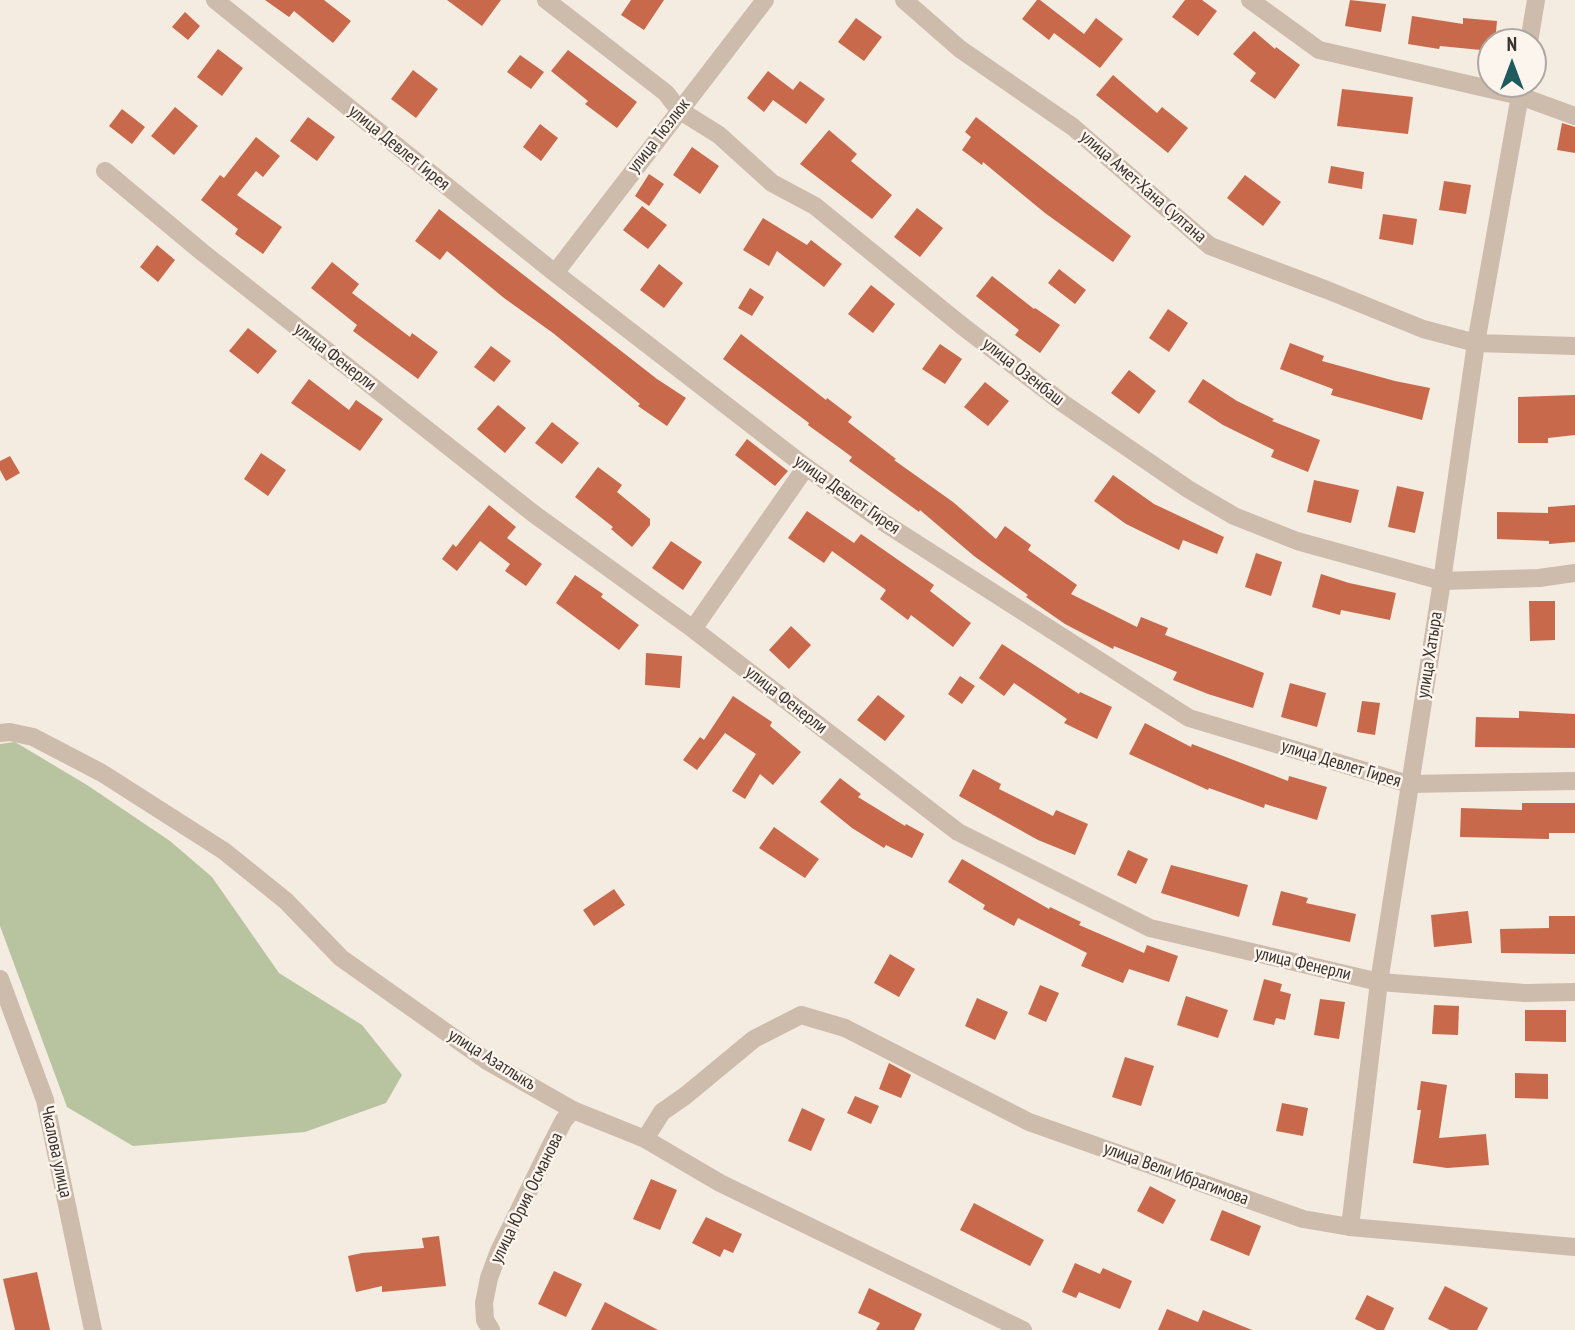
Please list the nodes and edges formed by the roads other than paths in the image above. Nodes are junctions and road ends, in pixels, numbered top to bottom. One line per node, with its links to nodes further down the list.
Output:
1 (215, 0): 14 (street, улица Девлет Гирея)
2 (546, 0): 11 (street, улица Озенбаш)
3 (765, 0): 11 (street, улица Тюзлюк)
4 (904, 0): 15 (street, улица Амет-Хана Султана)
5 (1251, 0): 8 (street)
6 (1536, 0): 7 (street)
7 (1531, 28)
8 (1477, 81)
9 (1520, 98): 15 (street, улица Хатыра)
10 (1538, 98): 12 (street)
11 (679, 110): 14 (street, улица Тюзлюк); 19 (street, улица Озенбаш)
12 (1575, 116)
13 (105, 171): 20 (street, улица Фенерли)
14 (555, 273): 17 (street, улица Девлет Гирея)
15 (1476, 343): 16 (street, улица Амет-Хана Султана); 19 (street, улица Хатыра)
16 (1575, 346)
17 (806, 467): 20 (street); 23 (street, улица Девлет Гирея)
18 (1575, 573): 19 (street, улица Озенбаш)
19 (1442, 581): 23 (street, улица Хатыра)
20 (693, 629): 25 (street, улица Фенерли)
21 (0, 733): 27 (street, улица Азатлыкъ)
22 (1575, 781): 23 (street, улица Девлет Гирея)
23 (1409, 784): 25 (street, улица Хатыра)
24 (0, 979): 31 (street, Чкалова улица)
25 (1378, 982): 26 (street, улица Фенерли); 29 (street, улица Хатыра)
26 (1575, 992)
27 (573, 1110): 28 (street, улица Азатлыкъ); 32 (street, улица Юрия Османова)
28 (645, 1139): 29 (street, улица Вели Ибрагимова); 33 (street, улица Азатлыкъ)
29 (1350, 1227): 30 (street, улица Вели Ибрагимова)
30 (1575, 1247)
31 (93, 1330)
32 (491, 1330)
33 (1023, 1330)

